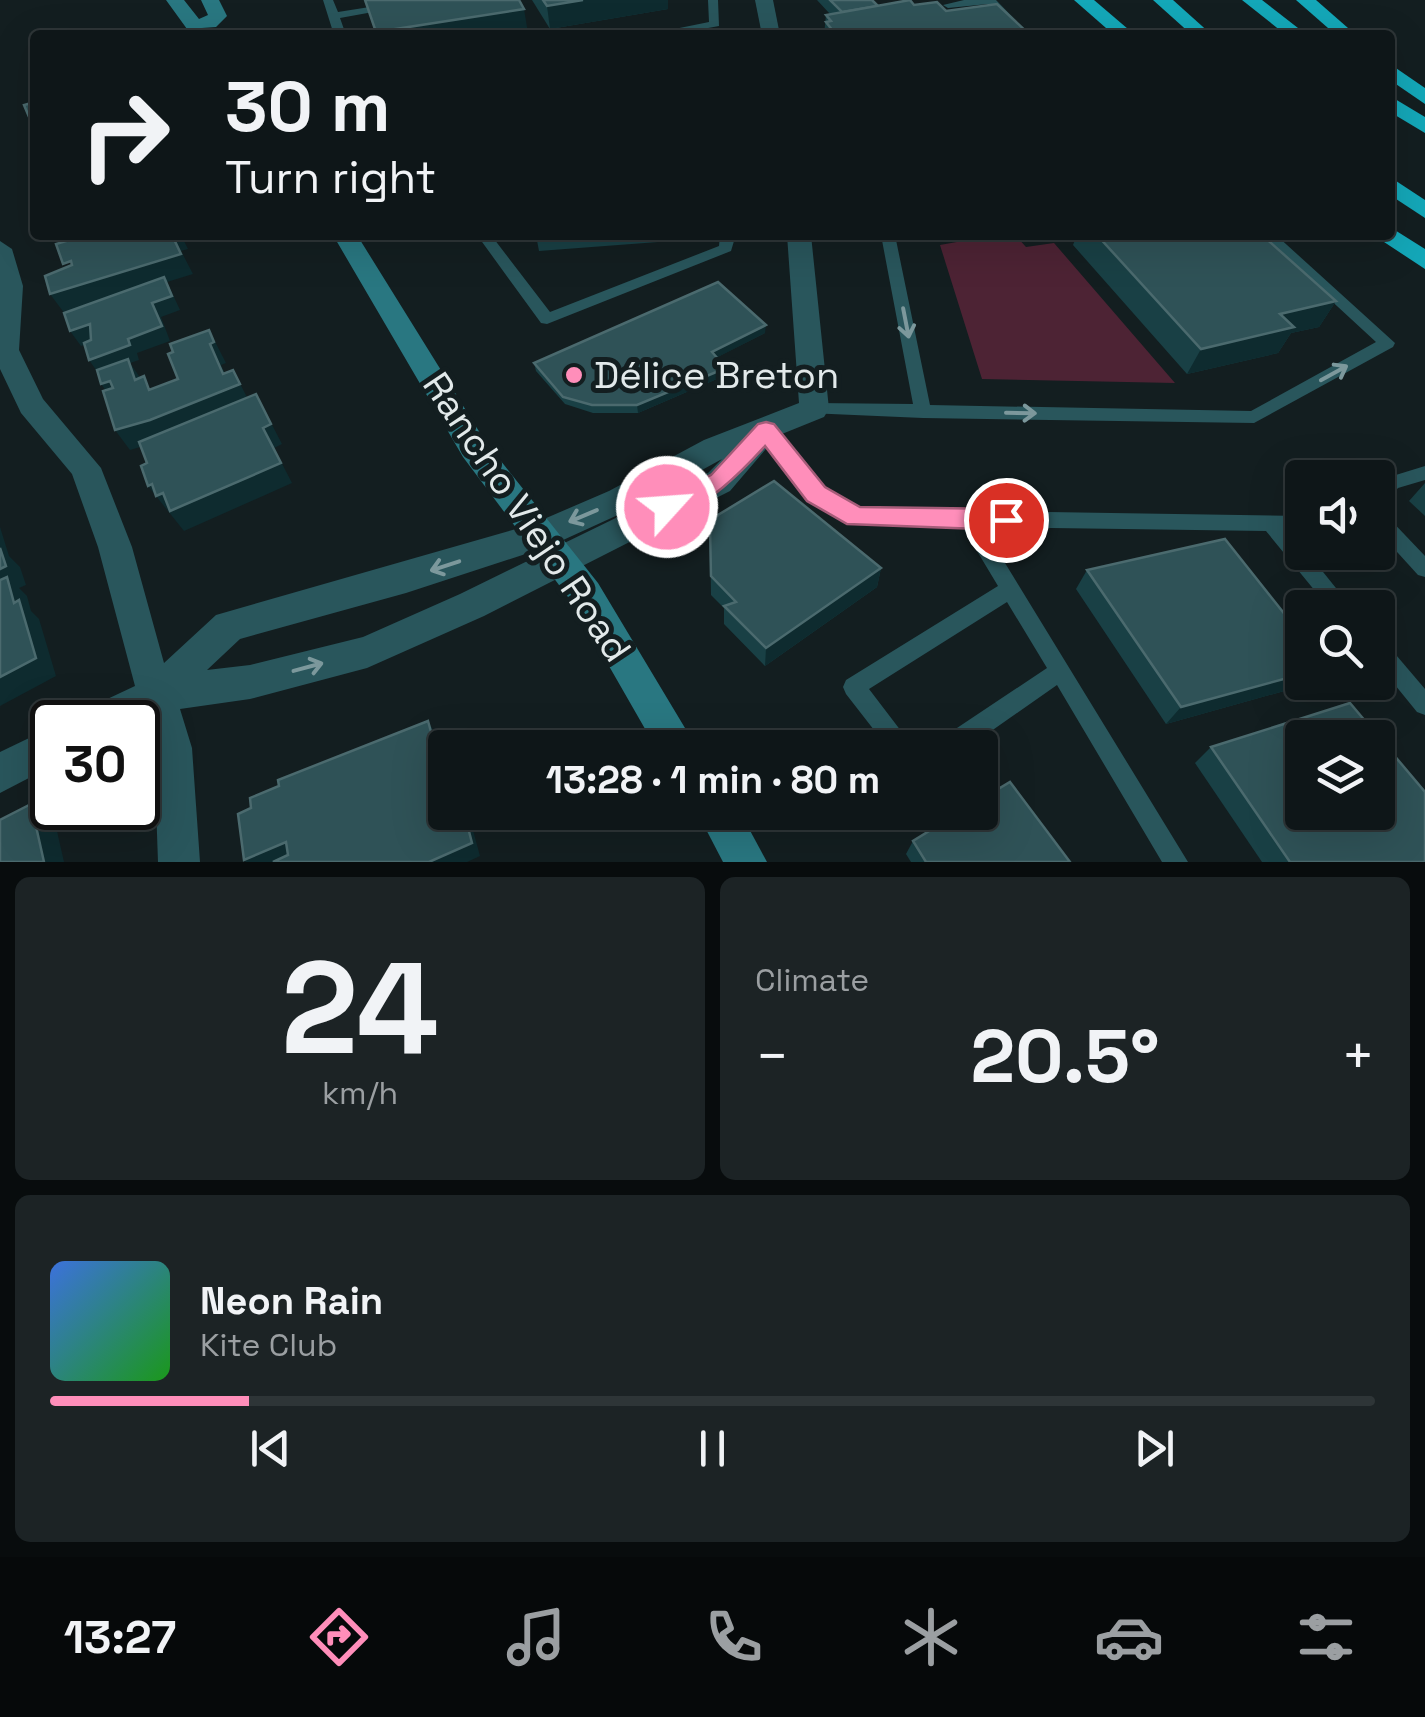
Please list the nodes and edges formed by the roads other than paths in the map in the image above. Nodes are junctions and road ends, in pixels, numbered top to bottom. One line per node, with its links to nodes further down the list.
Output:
1 (175, 0): 17 (main road)
2 (210, 0): 17 (main road)
3 (328, 0): 14 (lane)
4 (434, 0): 14 (lane)
5 (713, 0): 19 (lane)
6 (764, 0): 20 (street)
7 (990, 0): 13 (lane); 15 (lane)
8 (1083, 0): 22 (highway)
9 (1154, 0): 23 (highway)
10 (1162, 0): 23 (highway)
11 (1251, 0): 24 (highway)
12 (1305, 0): 25 (highway)
13 (948, 5)
14 (334, 16): 18 (lane)
15 (1010, 20): 16 (lane); 21 (lane)
16 (994, 22)
17 (213, 29)
18 (338, 30)
19 (715, 30)
20 (769, 30)
21 (1019, 30)
22 (1120, 30)
23 (1197, 30)
24 (1291, 30)
25 (1341, 30)
26 (1395, 74): 27 (highway)
27 (1425, 98)
28 (1395, 106): 29 (highway)
29 (1425, 127)
30 (1395, 188): 31 (highway)
31 (1425, 211)
32 (1395, 239): 40 (highway)
33 (348, 240): 50 (main road, Rancho Viejo Road)
34 (488, 240): 35 (lane)
35 (727, 240)
36 (799, 240): 41 (street)
37 (889, 240): 42 (lane, one-way to 42)
38 (1273, 240): 42 (lane, one-way to 38)
39 (0, 250): 56 (street)
40 (1425, 261)
41 (814, 409): 42 (lane); 43 (street)
42 (923, 412)
43 (766, 430): 46 (lane); 50 (street)
44 (1425, 473): 45 (lane)
45 (1395, 482)
46 (968, 519): 47 (lane); 52 (lane)
47 (1271, 524): 48 (lane); 53 (lane)
48 (1285, 524)
49 (1395, 537): 51 (lane)
50 (548, 549): 56 (street, one-way to 50); 56 (street, one-way to 56); 59 (main road, Rancho Viejo Road)
51 (1425, 569)
52 (1010, 590): 54 (lane); 60 (lane)
53 (1327, 590)
54 (1060, 670): 61 (lane); 67 (lane)
55 (1395, 670): 58 (lane)
56 (156, 695): 57 (street); 65 (street)
57 (146, 700)
58 (1425, 705)
59 (667, 730)
60 (888, 730)
61 (973, 730)
62 (30, 757): 63 (street)
63 (0, 773)
64 (727, 830): 66 (main road)
65 (179, 862)
66 (746, 862)
67 (1176, 862)

